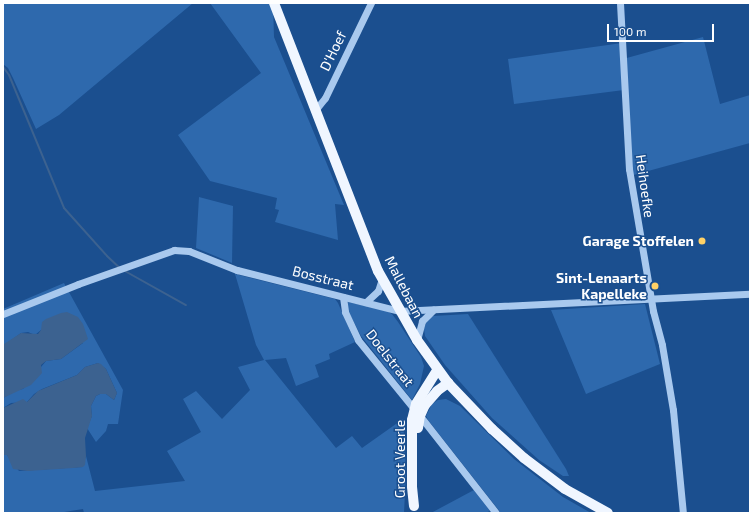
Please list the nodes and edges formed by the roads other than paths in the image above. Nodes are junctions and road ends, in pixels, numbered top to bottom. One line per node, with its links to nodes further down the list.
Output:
1 (274, 3): 4 (main road, Mallebaan)
2 (371, 3): 4 (street, D'Hoef)
3 (620, 3): 8 (street, Heihoefke)
4 (316, 109): 5 (main road, Mallebaan)
5 (382, 279): 9 (street); 11 (main road, Mallebaan)
6 (750, 294): 8 (street, Bosstraat)
7 (343, 297): 9 (street, Bosstraat); 12 (street, Bosstraat); 16 (street, Doelstraat)
8 (651, 300): 10 (street, Bosstraat); 20 (street, Heihoefke)
9 (366, 302): 11 (street, Bosstraat)
10 (434, 310): 11 (street, Bosstraat); 13 (street)
11 (400, 311): 13 (main road, Mallebaan)
12 (3, 314)
13 (416, 340): 14 (main road, Mallebaan)
14 (437, 370): 15 (main road, Mallebaan); 16 (main road, Groot Veerle)
15 (448, 383): 16 (main road, Groot Veerle); 19 (main road, Mallebaan)
16 (417, 413): 17 (main road, Groot Veerle); 18 (street, Doelstraat)
17 (414, 509)
18 (496, 513)
19 (608, 513)
20 (683, 513)

